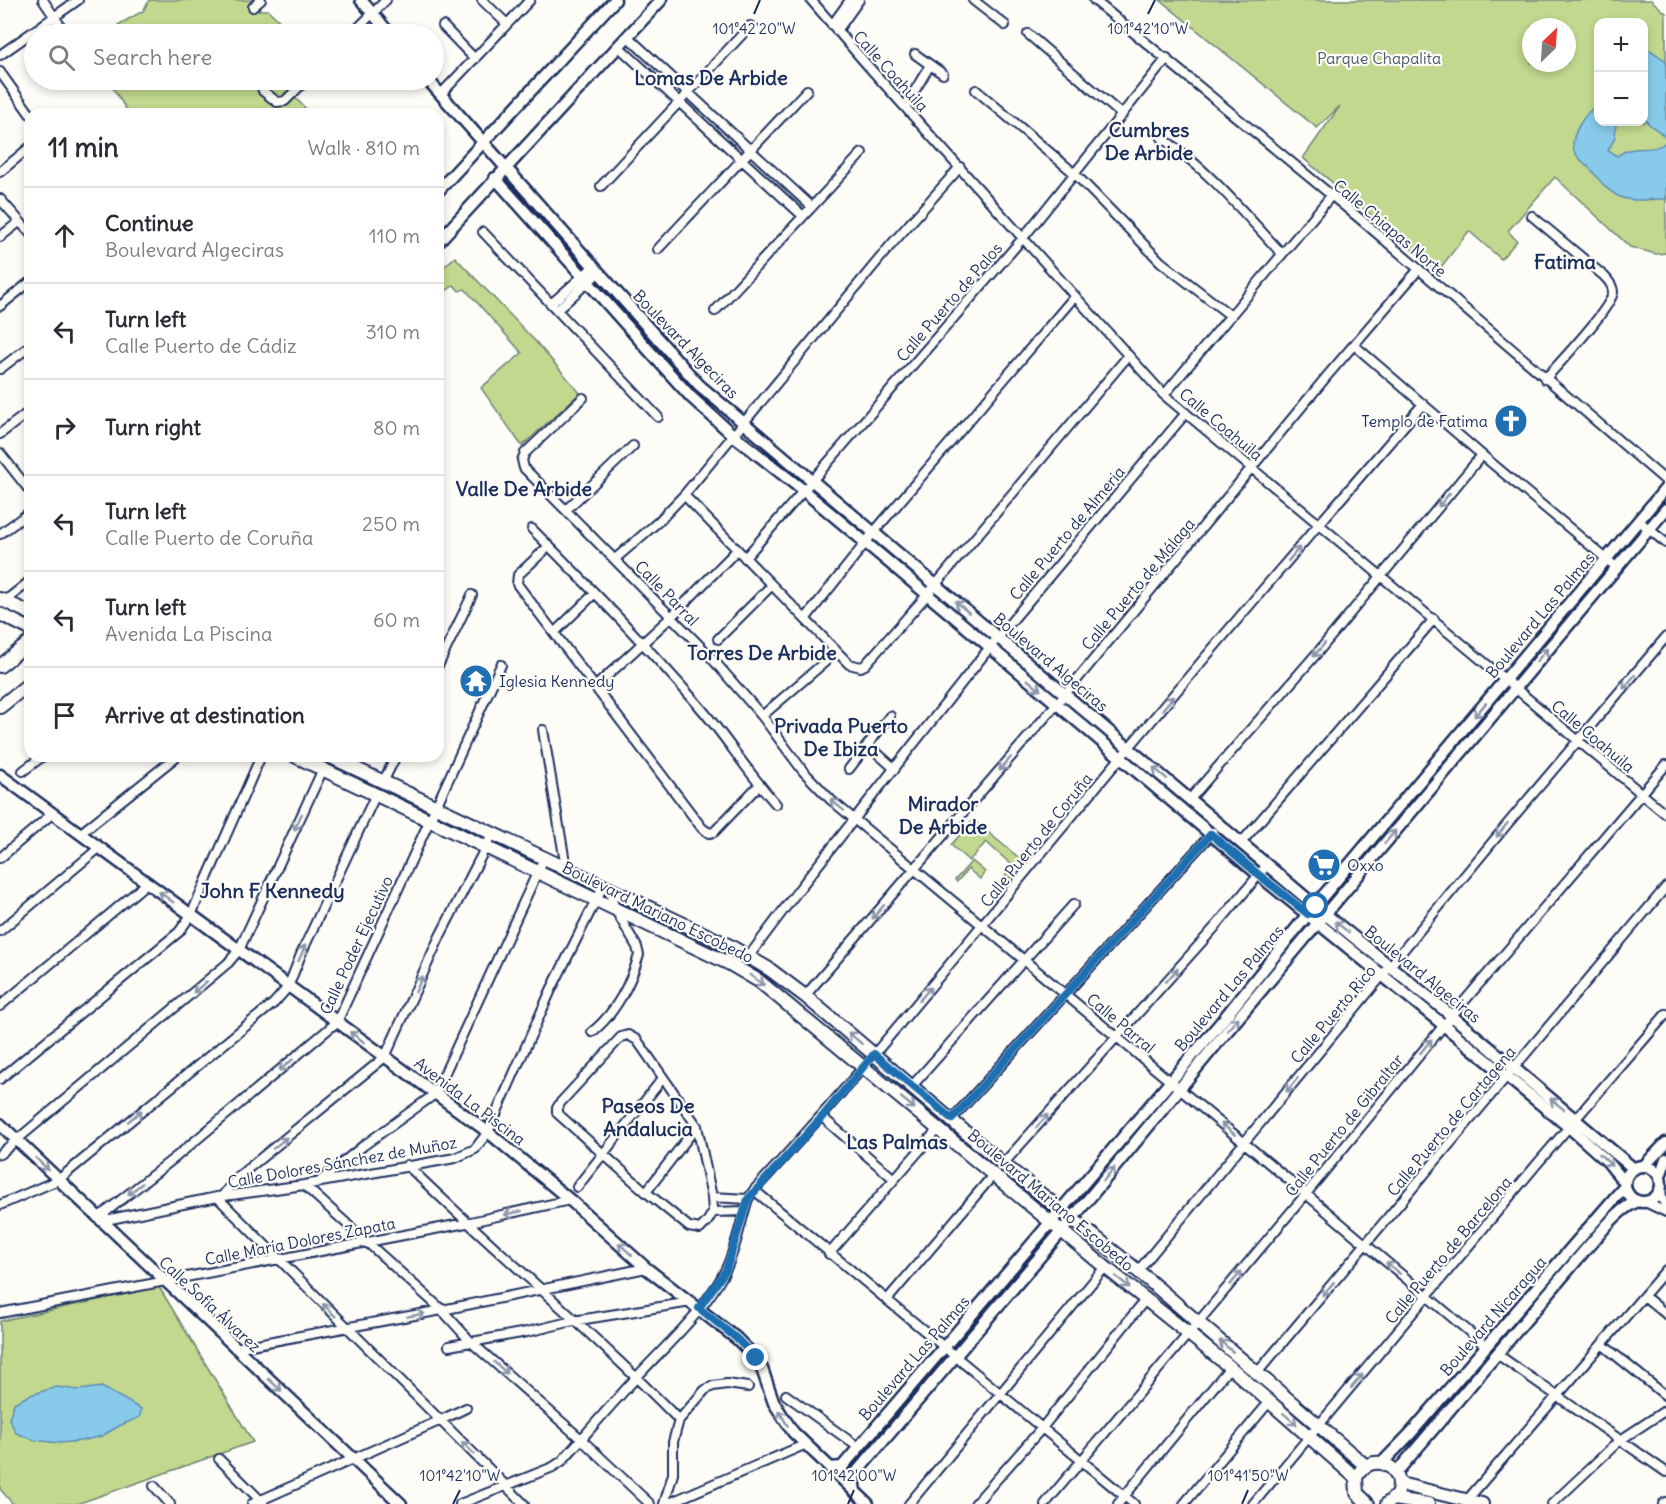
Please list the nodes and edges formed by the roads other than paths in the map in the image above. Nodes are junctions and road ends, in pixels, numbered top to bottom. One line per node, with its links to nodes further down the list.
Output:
1 (43, 0): 17 (street)
2 (78, 0): 17 (street)
3 (261, 0): 15 (street)
4 (361, 0): 16 (street)
5 (386, 0): 16 (street)
6 (482, 0): 22 (street)
7 (530, 0): 22 (street)
8 (615, 0): 50 (street)
9 (661, 0): 28 (street)
10 (811, 0): 26 (street, Calle Coahuila)
11 (850, 0): 26 (street)
12 (859, 0): 26 (street)
13 (973, 0): 23 (street)
14 (1094, 0): 33 (street, Calle Chiapas Norte)
15 (253, 8)
16 (373, 14): 20 (street); 21 (street)
17 (55, 16): 18 (street); 19 (street)
18 (44, 24)
19 (60, 24)
20 (362, 24)
21 (382, 24)
22 (507, 24): 34 (street)
23 (1005, 25)
24 (750, 26): 43 (street)
25 (444, 27): 34 (street)
26 (834, 28): 46 (street, Calle Coahuila)
27 (1029, 34): 48 (street)
28 (627, 36): 30 (street); 43 (street)
29 (24, 38): 32 (street)
30 (618, 46): 45 (street); 56 (street)
31 (915, 54): 35 (street)
32 (0, 55)
33 (1167, 58): 48 (street, Calle Puerto de Palos); 62 (street, Calle Chiapas Norte)
34 (475, 59): 44 (street)
35 (930, 65): 37 (street); 46 (street)
36 (0, 72): 47 (street)
37 (943, 74)
38 (263, 90): 39 (street)
39 (295, 90)
40 (437, 90): 44 (street, Boulevard Algeciras)
41 (807, 90): 51 (street)
42 (976, 90): 58 (street)
43 (688, 93): 45 (street); 51 (street)
44 (441, 94): 50 (street, Boulevard Algeciras)
45 (679, 102): 54 (street); 61 (street)
46 (905, 107): 55 (street, Calle Coahuila)
47 (26, 108)
48 (1122, 115): 58 (street, Calle Puerto de Palos)
49 (1162, 138): 74 (street)
50 (483, 142): 56 (street, Boulevard Algeciras); 60 (street)
51 (750, 150): 54 (street); 64 (street)
52 (24, 152): 57 (street)
53 (862, 153): 64 (street)
54 (741, 159): 65 (street); 73 (street)
55 (960, 166): 72 (street, Calle Coahuila); 96 (street)
56 (505, 168): 59 (street); 76 (street, Boulevard Algeciras)
57 (0, 172)
58 (1074, 173): 72 (street, Calle Puerto de Palos); 84 (street)
59 (495, 178): 70 (street); 77 (street, Boulevard Algeciras)
60 (444, 184)
61 (601, 186)
62 (1331, 196): 74 (street); 75 (street, Calle Chiapas Norte)
63 (0, 200): 67 (street)
64 (812, 207): 65 (street)
65 (803, 216): 83 (street)
66 (1532, 216): 89 (street)
67 (19, 222): 68 (street); 71 (street)
68 (24, 227)
69 (483, 232): 80 (street)
70 (444, 235)
71 (0, 237)
72 (1023, 238): 79 (street, Calle Coahuila); 103 (street, Calle Puerto de Palos)
73 (658, 249)
74 (1282, 254): 84 (street)
75 (1419, 269): 85 (street, Calle Puerto de Málaga); 89 (street, Calle Chiapas Norte)
76 (595, 270): 77 (street); 96 (street, Boulevard Algeciras)
77 (586, 280): 80 (street); 82 (street); 98 (street, Boulevard Algeciras)
78 (24, 287): 81 (street)
79 (1075, 296): 87 (street, Calle Coahuila); 116 (street)
80 (551, 304): 82 (street)
81 (0, 306)
82 (557, 310): 95 (street)
83 (715, 311)
84 (1231, 316): 90 (street)
85 (1354, 345): 92 (street); 102 (street, Calle Puerto de Málaga)
86 (24, 351): 88 (street)
87 (1128, 356): 90 (street, Calle Coahuila); 129 (street)
88 (0, 369)
89 (1545, 379): 104 (street, Calle Chiapas Norte)
90 (1164, 394): 93 (street, Calle Coahuila)
91 (583, 398): 110 (street, Calle Parral)
92 (1423, 404): 101 (street); 113 (street, Calle Puerto de Coruña)
93 (1186, 413): 102 (street, Calle Coahuila); 141 (street, Calle Puerto de Almeria)
94 (24, 416): 97 (street)
95 (658, 417)
96 (743, 423): 98 (street); 103 (street, Boulevard Algeciras)
97 (0, 434)
98 (733, 435): 107 (street, Boulevard Algeciras); 108 (street)
99 (633, 446): 110 (street)
100 (0, 453): 105 (street)
101 (1482, 455): 124 (street); 126 (street, one-way to 126)
102 (1252, 468): 113 (street, Calle Coahuila); 155 (street, Calle Puerto de Málaga)
103 (814, 480): 107 (street, Calle Puerto de Palos); 116 (street, Boulevard Algeciras)
104 (1666, 481)
105 (24, 483)
106 (1666, 488): 112 (street, Boulevard Las Palmas)
107 (804, 491): 118 (street, Boulevard Algeciras); 122 (street, Calle Puerto de Palos)
108 (684, 495): 121 (street); 123 (street)
109 (1666, 509): 115 (street, Boulevard Las Palmas)
110 (566, 510): 123 (street, Calle Parral)
111 (24, 516): 117 (street)
112 (1639, 521): 115 (street); 124 (street, Boulevard Las Palmas)
113 (1319, 524): 126 (street, Calle Coahuila); 163 (street, Calle Puerto de Coruña, one-way to 113)
114 (532, 529): 120 (street)
115 (1649, 529): 119 (street); 125 (street, Boulevard Las Palmas)
116 (874, 532): 118 (street); 129 (street, Boulevard Algeciras)
117 (0, 534)
118 (865, 543): 131 (street, Boulevard Algeciras); 137 (street)
119 (1666, 543)
120 (549, 546): 130 (street); 140 (street)
121 (737, 550): 122 (street); 136 (street)
122 (745, 558): 128 (street)
123 (615, 559): 136 (street, Calle Parral)
124 (1607, 559): 125 (street); 151 (street, Boulevard Las Palmas)
125 (1616, 567): 154 (street, Boulevard Las Palmas, one-way to 125)
126 (1381, 577): 138 (street, Calle Coahuila); 181 (street, one-way to 181)
127 (24, 585): 133 (street)
128 (772, 585): 137 (street); 143 (street)
129 (936, 585): 131 (street); 141 (street, Boulevard Algeciras, one-way to 129)
130 (594, 594): 140 (street); 144 (street)
131 (927, 595): 137 (street); 146 (street, Boulevard Algeciras)
132 (472, 596): 147 (street)
133 (2, 600): 134 (main road)
134 (24, 610)
135 (0, 614): 139 (main road)
136 (671, 616): 144 (street); 158 (street, Calle Parral)
137 (806, 618)
138 (1434, 619): 151 (street, Calle Coahuila); 192 (street)
139 (24, 626)
140 (555, 632): 152 (street)
141 (998, 637): 146 (street, Calle Puerto de Almeria); 155 (street, Boulevard Algeciras)
142 (1666, 637): 161 (street, Calle Puerto Rico, one-way to 161)
143 (718, 639)
144 (642, 644): 152 (street); 178 (street)
145 (24, 647): 150 (main road)
146 (990, 647): 156 (street, Boulevard Algeciras, one-way to 156); 174 (street, Calle Puerto de Almeria)
147 (444, 654)
148 (826, 661): 158 (street)
149 (501, 665): 183 (street, Calle Poder Ejecutivo)
150 (0, 666)
151 (1505, 680): 154 (street, Calle Coahuila); 208 (street, Boulevard Las Palmas, one-way to 208)
152 (595, 687): 178 (street)
153 (24, 688): 157 (main road)
154 (1515, 688): 161 (street, Calle Coahuila); 210 (street, Boulevard Las Palmas, one-way to 154)
155 (1066, 693): 156 (street, Calle Puerto de Málaga); 163 (street, Boulevard Algeciras)
156 (1057, 704): 164 (street, Boulevard Algeciras); 199 (street, Calle Puerto de Málaga, one-way to 199)
157 (0, 707)
158 (762, 716): 187 (street, Calle Parral, one-way to 158)
159 (890, 716): 162 (street)
160 (543, 730): 198 (street)
161 (1578, 742): 180 (street, Calle Coahuila); 216 (street, Calle Puerto Rico, one-way to 216)
162 (868, 745): 173 (street); 174 (street)
163 (1130, 748): 164 (street, Calle Puerto de Coruña); 181 (street, Boulevard Algeciras, one-way to 163)
164 (1122, 758): 191 (street, Boulevard Algeciras); 211 (street, Calle Puerto de Coruña)
165 (35, 762): 175 (street)
166 (170, 762): 189 (street)
167 (258, 762): 209 (street)
168 (308, 762): 172 (main road, Boulevard Mariano Escobedo)
169 (342, 762): 177 (main road, Boulevard Mariano Escobedo)
170 (393, 762): 177 (street)
171 (1666, 765): 180 (street, Calle Puerto de Gibraltar)
172 (323, 769): 179 (main road, Boulevard Mariano Escobedo); 213 (street, one-way to 213)
173 (849, 769)
174 (895, 769): 187 (street, Calle Puerto de Almeria)
175 (23, 771)
176 (0, 775): 184 (street, Avenida La Piscina)
177 (383, 782): 183 (main road, Boulevard Mariano Escobedo)
178 (759, 785): 182 (street)
179 (376, 794): 186 (main road, Boulevard Mariano Escobedo); 218 (street, one-way to 179)
180 (1642, 794): 185 (street, Calle Coahuila); 223 (street, Calle Puerto de Gibraltar)
181 (1190, 799): 188 (street, Boulevard Algeciras)
182 (776, 804)
183 (436, 806): 186 (street, Calle Poder Ejecutivo); 190 (main road, Boulevard Mariano Escobedo)
184 (53, 813): 189 (street, Avenida La Piscina); 195 (street)
185 (1666, 814)
186 (430, 820): 193 (main road, Boulevard Mariano Escobedo); 224 (street, Calle Poder Ejecutivo)
187 (856, 820): 199 (street, Calle Parral); 214 (street, Calle Puerto de Almeria)
188 (1220, 824): 191 (street); 192 (street, Boulevard Algeciras)
189 (81, 833): 194 (street, Avenida La Piscina)
190 (493, 833): 193 (street); 196 (main road, Boulevard Mariano Escobedo)
191 (1211, 834): 201 (street, Boulevard Algeciras); 219 (street)
192 (1241, 843): 197 (street, Boulevard Algeciras)
193 (486, 846): 200 (main road, Boulevard Mariano Escobedo); 229 (street, one-way to 193)
194 (99, 848): 202 (street, Avenida La Piscina); 212 (street)
195 (0, 858)
196 (544, 858): 198 (main road, Boulevard Mariano Escobedo); 200 (street)
197 (1268, 865): 201 (street); 208 (street, Boulevard Algeciras)
198 (566, 868): 203 (main road, Boulevard Mariano Escobedo)
199 (915, 868): 211 (street, Calle Parral); 220 (street, Calle Puerto de Málaga, one-way to 220)
200 (538, 872): 205 (main road, Boulevard Mariano Escobedo); 237 (street)
201 (1259, 875): 208 (street, Boulevard Algeciras); 227 (street, one-way to 201)
202 (147, 883): 209 (street, Avenida La Piscina, one-way to 202); 221 (street)
203 (606, 887): 205 (street, Calle Dolores Sánchez de Muñoz); 207 (street); 214 (main road, Boulevard Mariano Escobedo)
204 (1666, 887): 231 (street, Calle Puerto de Cartagena)
205 (597, 900): 207 (main road, Boulevard Mariano Escobedo); 244 (street, Calle Dolores Sánchez de Muñoz)
206 (1074, 904): 215 (street)
207 (615, 909): 226 (street); 230 (main road, Boulevard Mariano Escobedo, one-way to 230)
208 (1312, 910): 210 (street, Boulevard Algeciras); 234 (street, Boulevard Las Palmas)
209 (191, 915): 213 (street, Avenida La Piscina); 233 (street)
210 (1322, 918): 216 (street, Boulevard Algeciras, one-way to 210); 217 (street, Boulevard Algeciras); 236 (street, Boulevard Las Palmas, one-way to 210)
211 (984, 925): 215 (street, Calle Parral); 228 (street, Calle Puerto de Coruña, one-way to 211)
212 (0, 931)
213 (239, 950): 218 (street, Avenida La Piscina); 245 (street, one-way to 245)
214 (749, 957): 220 (main road, Boulevard Mariano Escobedo)
215 (1025, 960): 219 (street, Calle Parral); 235 (street)
216 (1390, 966): 217 (street, Calle Puerto Rico); 223 (street, Boulevard Algeciras)
217 (1383, 975): 225 (street, Boulevard Algeciras); 246 (street, Calle Puerto Rico, one-way to 246)
218 (288, 987): 224 (street, Avenida La Piscina); 255 (street, one-way to 218)
219 (1067, 995): 227 (street, Calle Parral); 239 (street)
220 (805, 996): 228 (main road, Boulevard Mariano Escobedo, one-way to 220)
221 (0, 1006)
222 (1666, 1014): 240 (street, Calle Puerto de Barcelona)
223 (1452, 1016): 225 (street, Calle Puerto de Gibraltar); 231 (street, Boulevard Algeciras)
224 (337, 1023): 229 (street, Avenida La Piscina, one-way to 224); 275 (street, Calle Poder Ejecutivo, one-way to 275)
225 (1444, 1025): 231 (street, Boulevard Algeciras); 263 (street, Calle Puerto de Gibraltar, one-way to 225)
226 (592, 1032)
227 (1117, 1038): 234 (street, Calle Parral); 253 (street, one-way to 227)
228 (874, 1054): 230 (street, Calle Puerto de Coruña); 235 (main road, Boulevard Mariano Escobedo)
229 (385, 1057): 237 (street, Avenida La Piscina); 264 (street, one-way to 229)
230 (864, 1066): 238 (street, Calle Puerto de Coruña); 243 (main road, Boulevard Mariano Escobedo, one-way to 243)
231 (1510, 1071): 240 (street, Boulevard Algeciras); 281 (street, Calle Puerto de Cartagena)
232 (663, 1078): 242 (street); 249 (street); 249 (street)
233 (0, 1079)
234 (1171, 1082): 236 (street, Calle Parral); 271 (street, Boulevard Las Palmas)
235 (912, 1086): 239 (main road, Boulevard Mariano Escobedo)
236 (1180, 1089): 246 (street, Calle Parral, one-way to 236); 276 (street, Boulevard Las Palmas, one-way to 236)
237 (435, 1094): 244 (street, Avenida La Piscina); 257 (street)
238 (822, 1117): 254 (street); 261 (street, Calle Puerto de Coruña)
239 (952, 1119): 253 (main road, Boulevard Mariano Escobedo)
240 (1572, 1123): 252 (street, Boulevard Algeciras); 259 (street, Boulevard Algeciras, one-way to 259); 291 (street, Calle Puerto de Barcelona)
241 (0, 1124): 245 (street, Calle Sofía Álvarez)
242 (697, 1126): 262 (street); 265 (street)
243 (939, 1128): 253 (main road, Boulevard Mariano Escobedo); 254 (street)
244 (488, 1132): 251 (street, Calle Dolores Sánchez de Muñoz); 267 (street, Avenida La Piscina)
245 (16, 1140): 248 (street); 255 (street, Calle Sofía Álvarez, one-way to 255)
246 (1244, 1143): 263 (street, Calle Parral); 287 (street, Calle Puerto Rico)
247 (1666, 1143): 252 (street)
248 (0, 1154)
249 (603, 1155): 260 (street); 262 (street)
250 (1666, 1159): 256 (street)
251 (407, 1165): 257 (street, Calle Dolores Sánchez de Muñoz); 278 (street)
252 (1639, 1167): 256 (street); 259 (street)
253 (998, 1169): 271 (main road, Boulevard Mariano Escobedo); 277 (main road, Boulevard Mariano Escobedo); 292 (street)
254 (894, 1179): 282 (street)
255 (58, 1180): 269 (street); 275 (street, Calle Sofía Álvarez)
256 (1660, 1181): 268 (street); 270 (street)
257 (319, 1182): 258 (street, Calle Dolores Sánchez de Muñoz)
258 (304, 1185): 264 (street, Calle Dolores Sánchez de Muñoz); 280 (street)
259 (1625, 1185): 268 (street); 305 (street, Boulevard Nicaragua)
260 (578, 1187)
261 (754, 1190): 266 (street, Calle Puerto de Coruña); 282 (street)
262 (646, 1192): 273 (street)
263 (1306, 1194): 281 (street, Calle Parral); 299 (street, Calle Puerto de Gibraltar, one-way to 263)
264 (220, 1197): 275 (street, Calle Dolores Sánchez de Muñoz); 283 (street)
265 (712, 1197): 266 (street); 273 (street)
266 (748, 1199): 272 (street, Calle Puerto de Coruña)
267 (570, 1200): 278 (street, Calle María Dolores Zapata, one-way to 278); 285 (street, Avenida La Piscina, one-way to 267)
268 (1641, 1202): 274 (street); 308 (street, Boulevard Nicaragua)
269 (0, 1205)
270 (1666, 1206)
271 (1061, 1210): 276 (main road, Boulevard Mariano Escobedo); 277 (street, Boulevard Las Palmas)
272 (744, 1211): 273 (street); 294 (street, Calle Puerto de Coruña)
273 (713, 1212)
274 (1666, 1212)
275 (99, 1219): 288 (street, Calle Sofía Álvarez)
276 (1072, 1219): 279 (street, Boulevard Las Palmas); 287 (main road, Boulevard Mariano Escobedo)
277 (1050, 1222): 279 (main road, Boulevard Mariano Escobedo); 306 (street, Boulevard Las Palmas)
278 (466, 1223): 280 (street, Calle María Dolores Zapata); 289 (street)
279 (1062, 1231): 284 (main road, Boulevard Mariano Escobedo); 309 (street, Boulevard Las Palmas)
280 (367, 1242): 283 (street, Calle María Dolores Zapata); 295 (street)
281 (1366, 1245): 291 (street, Calle Parral, one-way to 281); 311 (street, Calle Puerto de Cartagena, one-way to 311)
282 (829, 1254): 292 (street)
283 (278, 1260): 288 (street, Calle María Dolores Zapata); 300 (street, one-way to 283)
284 (1105, 1267): 293 (main road, Boulevard Mariano Escobedo, one-way to 293); 314 (street)
285 (646, 1268): 289 (street); 294 (street, Avenida La Piscina)
286 (1666, 1270): 290 (street)
287 (1138, 1271): 299 (main road, Boulevard Mariano Escobedo)
288 (164, 1280): 296 (street, Calle María Dolores Zapata); 307 (street, Calle Sofía Álvarez)
289 (541, 1290): 295 (street); 298 (street)
290 (1644, 1296): 297 (street); 303 (street)
291 (1428, 1297): 305 (street, Calle Parral); 323 (street, Calle Puerto de Barcelona, one-way to 291)
292 (887, 1300): 306 (street)
293 (1145, 1300): 301 (main road, Boulevard Mariano Escobedo); 324 (street)
294 (695, 1305): 298 (street); 312 (street, Calle Puerto de Coruña); 328 (street, Avenida La Piscina, one-way to 294)
295 (442, 1310): 300 (street, one-way to 295); 302 (street)
296 (0, 1313)
297 (1666, 1314)
298 (573, 1321): 302 (street); 312 (street)
299 (1198, 1323): 301 (street, Calle Puerto de Gibraltar); 311 (main road, Boulevard Mariano Escobedo, one-way to 299)
300 (346, 1327): 307 (street); 321 (street)
301 (1188, 1334): 310 (main road, Boulevard Mariano Escobedo); 332 (street, Calle Puerto de Gibraltar)
302 (471, 1342): 304 (street); 326 (street, one-way to 326)
303 (1603, 1345): 316 (street); 317 (street)
304 (449, 1346)
305 (1486, 1346): 333 (street, Boulevard Nicaragua)
306 (944, 1347): 309 (street); 329 (street, Boulevard Las Palmas)
307 (235, 1348): 330 (street, Calle Sofía Álvarez, one-way to 330)
308 (1497, 1354): 317 (street); 340 (street, Boulevard Nicaragua)
309 (955, 1356): 314 (street); 338 (street, Boulevard Las Palmas)
310 (1230, 1367): 318 (main road, Boulevard Mariano Escobedo); 344 (street)
311 (1257, 1373): 323 (main road, Boulevard Mariano Escobedo)
312 (637, 1377): 322 (street); 326 (street, Calle Puerto de Coruña)
313 (748, 1387): 322 (street)
314 (1002, 1394): 324 (street); 356 (street)
315 (786, 1395): 329 (street)
316 (1666, 1396)
317 (1557, 1397): 327 (street); 345 (street)
318 (1270, 1401): 325 (main road, Boulevard Mariano Escobedo, one-way to 325); 361 (street)
319 (466, 1408): 321 (street)
320 (1666, 1410): 327 (street)
321 (441, 1420): 330 (street); 341 (street, one-way to 321)
322 (679, 1420): 354 (street)
323 (1319, 1426): 325 (street, Calle Puerto de Barcelona); 334 (main road, Boulevard Mariano Escobedo)
324 (1042, 1428): 332 (street); 357 (street)
325 (1310, 1437): 339 (main road, Boulevard Mariano Escobedo); 362 (street, Calle Puerto de Barcelona)
326 (581, 1439): 341 (street, Calle Puerto de Coruña); 353 (street)
327 (1619, 1441): 337 (street); 365 (street)
328 (804, 1445): 336 (street, Avenida La Piscina); 354 (street)
329 (858, 1447): 335 (street, Boulevard Las Palmas)
330 (354, 1458): 348 (street); 350 (street, Calle Sofía Álvarez)
331 (219, 1459): 348 (street)
332 (1082, 1461): 344 (street); 358 (street, Calle Puerto de Gibraltar)
333 (1382, 1463): 334 (main road); 340 (main road)
334 (1366, 1466): 339 (main road)
335 (842, 1467): 336 (street); 338 (street)
336 (830, 1468): 343 (street, Avenida La Piscina)
337 (1666, 1472)
338 (854, 1476): 343 (street)
339 (1356, 1478): 346 (main road)
340 (1398, 1479): 345 (main road); 347 (main road)
341 (505, 1485): 351 (street, Calle Puerto de Coruña); 352 (street)
342 (153, 1486): 349 (street)
343 (855, 1491): 355 (street, Avenida La Piscina)
344 (1125, 1496): 359 (street); 360 (street)
345 (1467, 1500): 364 (main road)
346 (1361, 1502)
347 (1391, 1502): 363 (main road)
348 (259, 1503)
349 (170, 1504)
350 (401, 1504)
351 (460, 1504)
352 (524, 1504)
353 (650, 1504)
354 (665, 1504)
355 (868, 1504)
356 (909, 1504)
357 (975, 1504)
358 (1045, 1504)
359 (1118, 1504)
360 (1134, 1504)
361 (1184, 1504)
362 (1253, 1504)
363 (1428, 1504)
364 (1482, 1504)
365 (1552, 1504)

